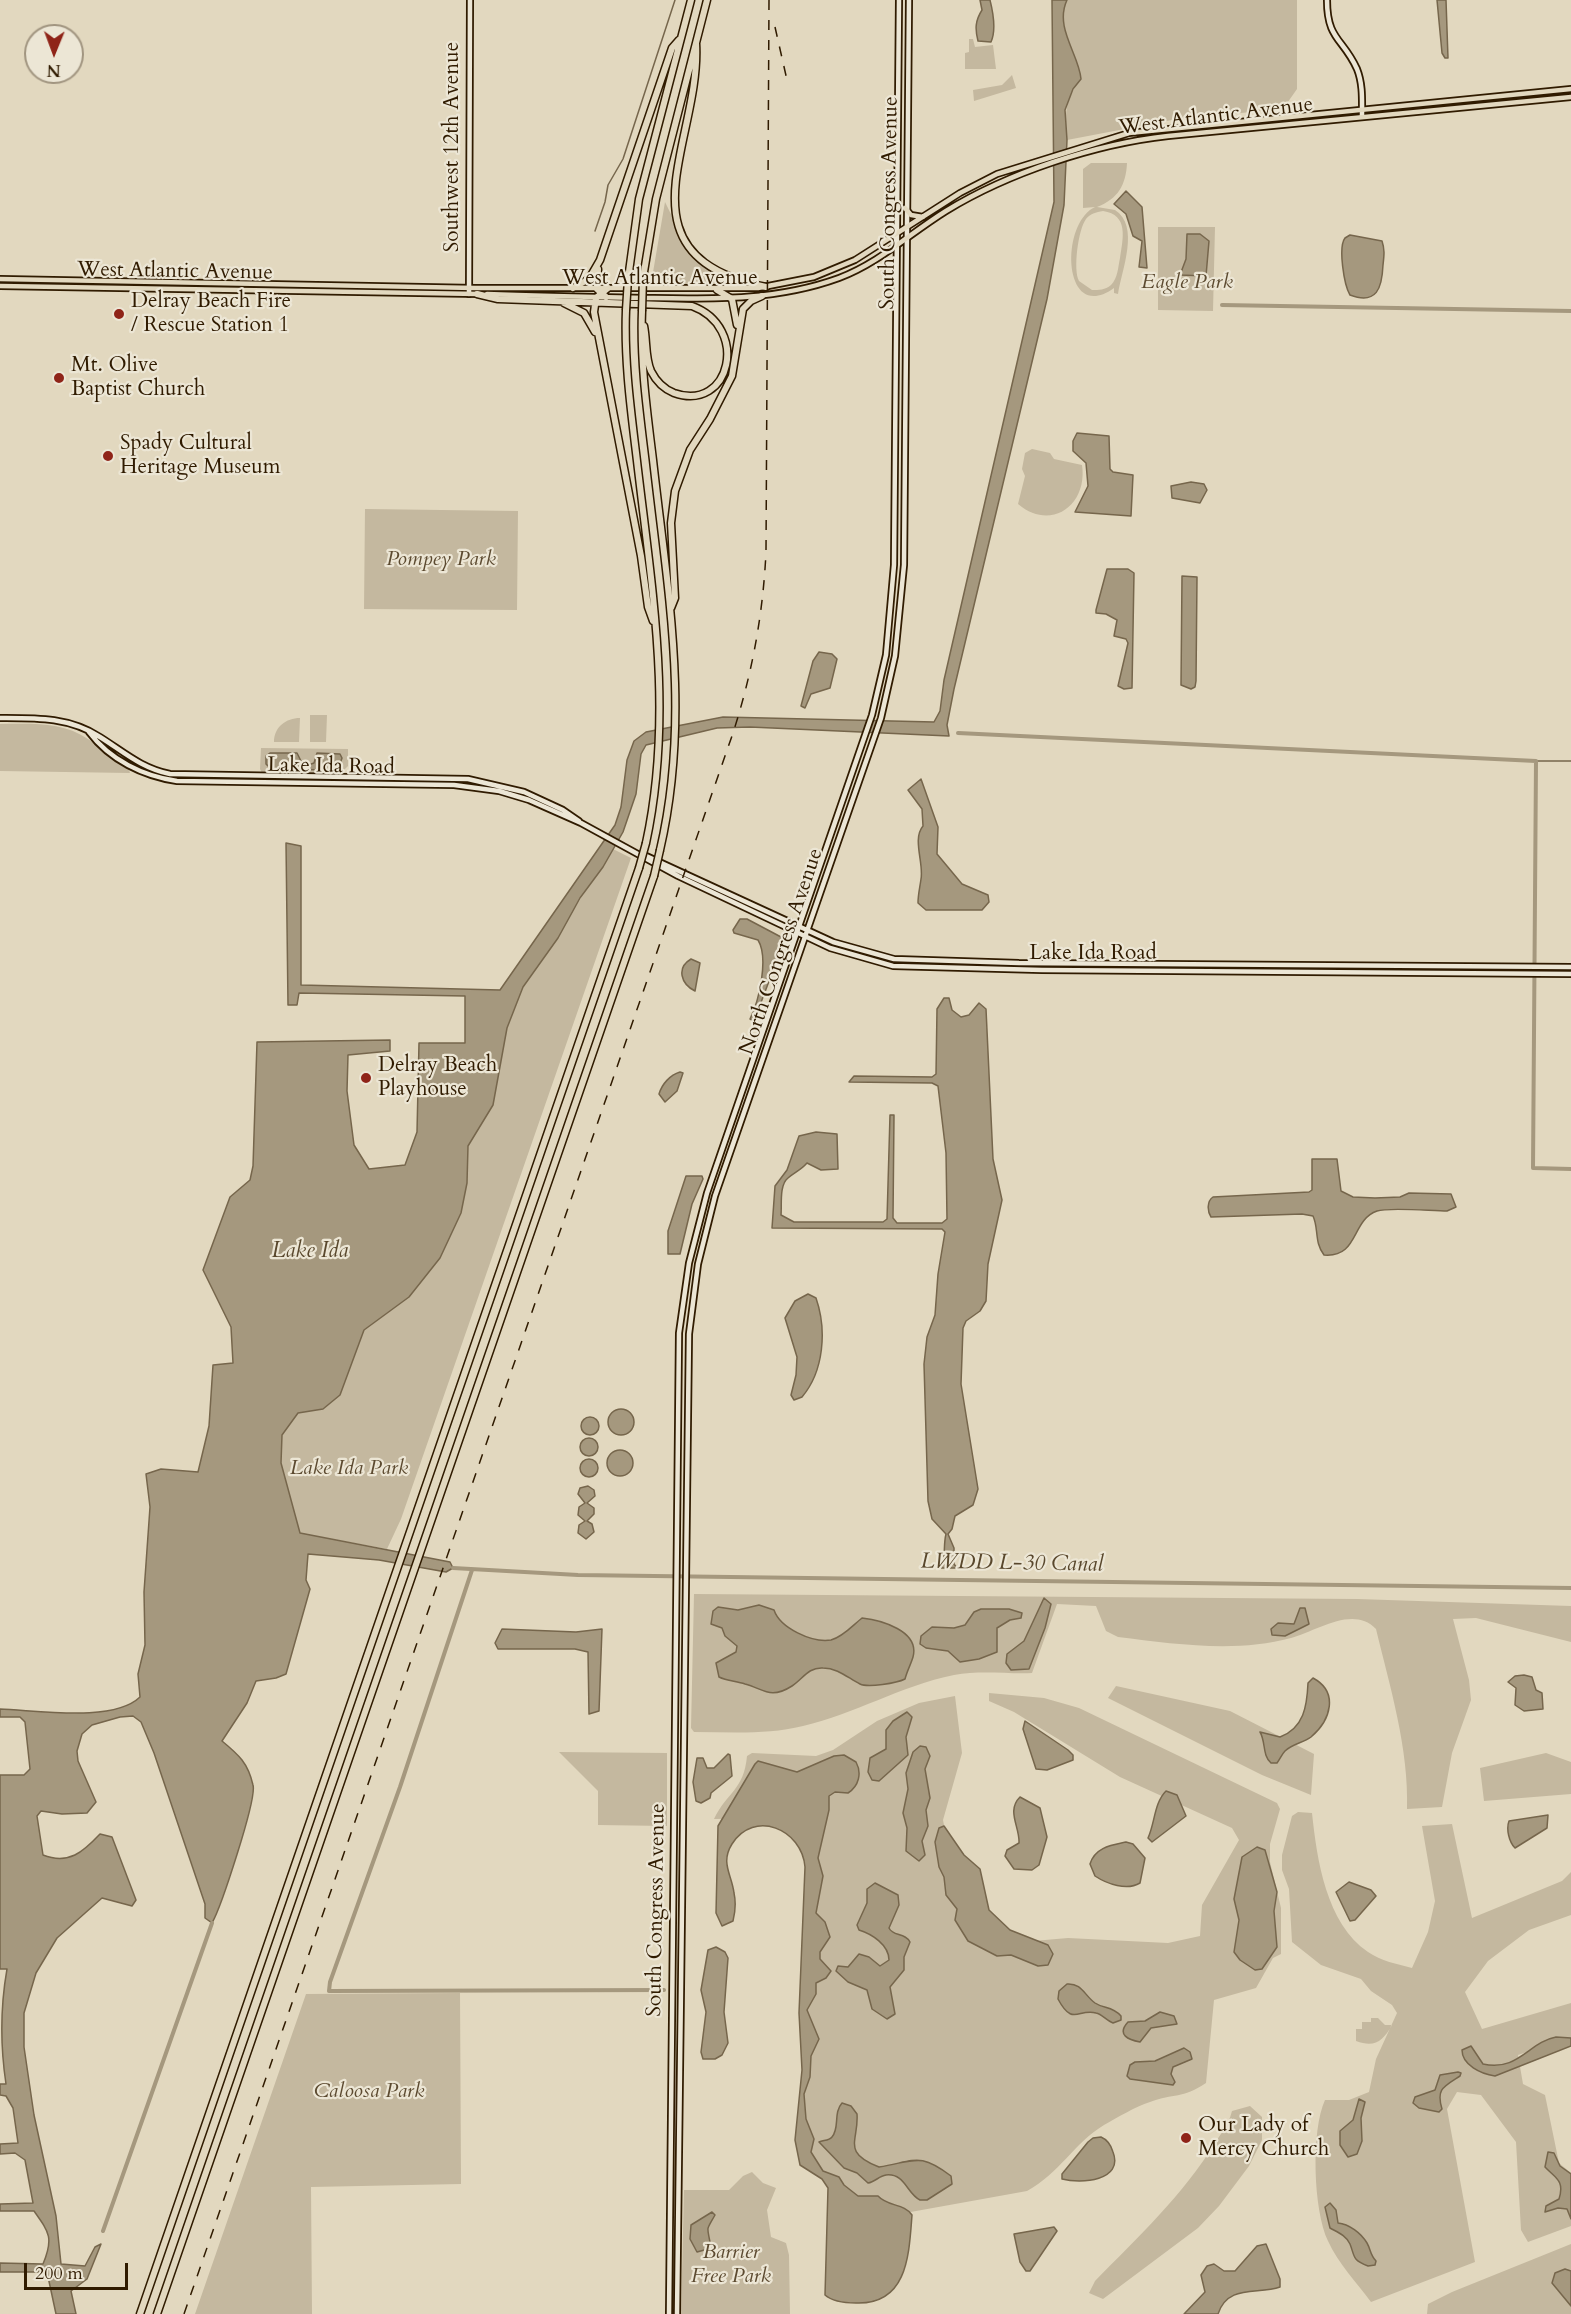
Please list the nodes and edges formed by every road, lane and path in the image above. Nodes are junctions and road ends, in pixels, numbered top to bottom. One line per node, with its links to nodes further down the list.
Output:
1 (470, 0): 33 (main road, Southwest 12th Avenue)
2 (691, 0): 7 (highway)
3 (708, 0): 8 (highway)
4 (899, 0): 17 (main road, South Congress Avenue)
5 (909, 0): 18 (main road, South Congress Avenue)
6 (1327, 0): 13 (main road)
7 (681, 37): 25 (highway); 49 (highway, bridge)
8 (696, 43): 32 (highway); 43 (highway, bridge)
9 (1571, 89): 11 (main road, West Atlantic Avenue)
10 (1571, 97): 12 (main road, West Atlantic Avenue)
11 (1474, 98): 12 (main road); 13 (main road, West Atlantic Avenue)
12 (1474, 105): 14 (main road, West Atlantic Avenue)
13 (1362, 108): 14 (main road); 15 (main road, West Atlantic Avenue)
14 (1362, 116): 16 (main road, West Atlantic Avenue)
15 (1232, 121): 16 (main road); 20 (main road, West Atlantic Avenue)
16 (1217, 131): 23 (main road, West Atlantic Avenue)
17 (898, 142): 18 (main road); 22 (main road, South Congress Avenue)
18 (907, 153): 19 (main road, South Congress Avenue)
19 (905, 208): 20 (main road); 21 (main road, South Congress Avenue)
20 (923, 217): 21 (main road, West Atlantic Avenue)
21 (905, 229): 22 (main road, West Atlantic Avenue); 23 (main road, South Congress Avenue)
22 (896, 236): 24 (main road, South Congress Avenue); 32 (main road, West Atlantic Avenue)
23 (905, 238): 24 (main road, West Atlantic Avenue); 47 (main road, South Congress Avenue)
24 (896, 245): 40 (main road, West Atlantic Avenue); 46 (main road, South Congress Avenue)
25 (600, 260): 34 (highway); 39 (highway)
26 (0, 279): 27 (main road, West Atlantic Avenue)
27 (43, 279): 28 (main road, West Atlantic Avenue); 30 (main road)
28 (58, 280): 31 (main road); 33 (main road, West Atlantic Avenue)
29 (0, 286): 30 (main road, West Atlantic Avenue)
30 (27, 286): 31 (main road, West Atlantic Avenue)
31 (44, 287): 37 (main road, West Atlantic Avenue)
32 (766, 287): 36 (main road, West Atlantic Avenue)
33 (469, 288): 34 (main road, West Atlantic Avenue); 37 (main road, Southwest 12th Avenue)
34 (573, 288): 39 (main road, West Atlantic Avenue)
35 (608, 288): 36 (main road, West Atlantic Avenue); 39 (highway)
36 (717, 290): 41 (highway)
37 (469, 294): 38 (main road, West Atlantic Avenue)
38 (477, 294): 39 (main road, West Atlantic Avenue); 42 (highway)
39 (599, 296): 41 (main road, West Atlantic Avenue); 42 (highway); 43 (highway); 45 (highway)
40 (762, 296): 41 (main road, West Atlantic Avenue); 44 (highway)
41 (732, 298): 44 (highway)
42 (540, 300): 45 (highway)
43 (642, 311): 48 (highway)
44 (739, 334): 48 (highway)
45 (599, 340): 49 (highway)
46 (896, 407): 51 (main road, North Congress Avenue)
47 (905, 407): 55 (main road, North Congress Avenue)
48 (670, 611): 72 (highway, bridge)
49 (657, 633): 71 (highway, bridge)
50 (0, 718): 53 (main road, Lake Ida Road)
51 (851, 775): 55 (main road); 57 (main road, North Congress Avenue)
52 (257, 776): 53 (main road, Lake Ida Road); 54 (main road); 56 (main road, Lake Ida Road)
53 (188, 778): 54 (main road, Lake Ida Road)
54 (248, 782): 56 (main road, Lake Ida Road)
55 (856, 790): 58 (main road, North Congress Avenue)
56 (581, 823): 57 (main road, Lake Ida Road)
57 (798, 929): 58 (main road, Lake Ida Road); 65 (main road, North Congress Avenue)
58 (807, 933): 59 (main road, Lake Ida Road); 61 (main road, Lake Ida Road); 66 (main road, North Congress Avenue)
59 (910, 961): 60 (main road, Lake Ida Road); 61 (main road)
60 (1012, 963): 62 (main road, Lake Ida Road); 63 (main road)
61 (893, 966): 63 (main road, Lake Ida Road)
62 (1571, 967)
63 (1002, 970): 64 (main road, Lake Ida Road)
64 (1571, 974)
65 (707, 1193): 66 (main road); 67 (main road, North Congress Avenue)
66 (716, 1196): 68 (main road, North Congress Avenue)
67 (676, 1507): 69 (main road, South Congress Avenue)
68 (687, 1507): 70 (main road, South Congress Avenue)
69 (670, 2217): 70 (main road); 73 (main road, South Congress Avenue)
70 (678, 2217): 74 (main road, South Congress Avenue)
71 (140, 2314)
72 (157, 2314)
73 (669, 2314)
74 (677, 2314)

